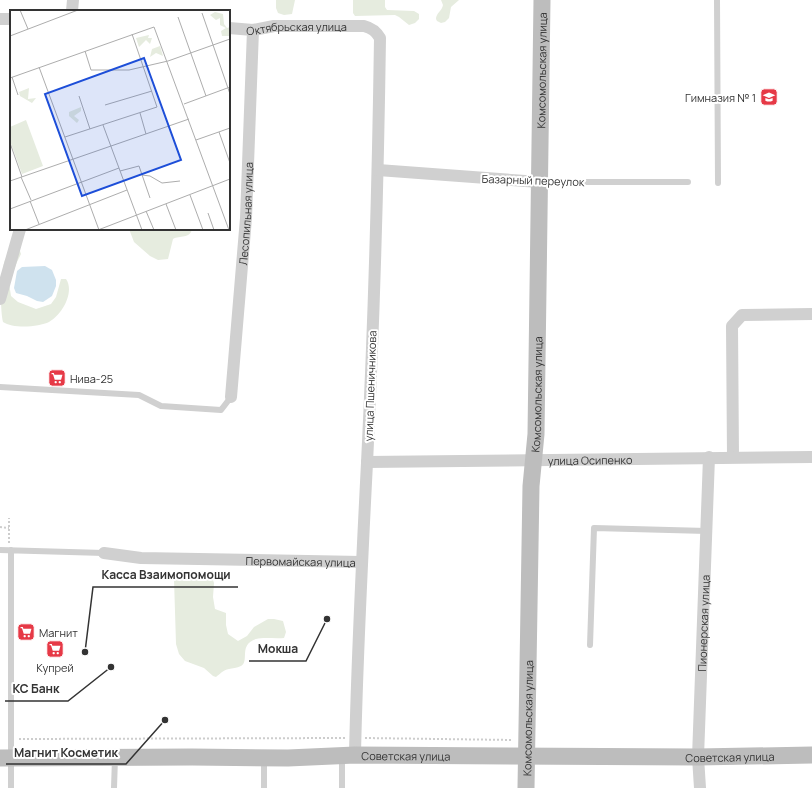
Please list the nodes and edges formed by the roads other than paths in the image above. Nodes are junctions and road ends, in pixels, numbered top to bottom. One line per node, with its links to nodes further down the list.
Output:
1 (73, 0): 4 (street)
2 (542, 0): 9 (street, Комсомольская улица)
3 (717, 0): 11 (lane)
4 (72, 10)
5 (364, 26): 7 (street, Октябрьская улица); 8 (street, улица Пшеничникова)
6 (230, 28): 7 (street, Октябрьская улица)
7 (253, 30): 16 (street, Лесопильная улица)
8 (378, 170): 9 (street, Базарный переулок); 21 (street, улица Пшеничникова)
9 (539, 182): 10 (lane, Базарный переулок); 20 (street, Комсомольская улица)
10 (688, 182)
11 (718, 183)
12 (20, 230): 13 (street)
13 (0, 300)
14 (812, 314): 17 (street)
15 (0, 387): 16 (lane)
16 (231, 397)
17 (733, 457): 18 (street, улица Осипенко); 19 (street, улица Осипенко)
18 (812, 457)
19 (709, 458): 20 (street, улица Осипенко); 22 (street, Пионерская улица)
20 (533, 460): 21 (street, улица Осипенко); 28 (street, Комсомольская улица)
21 (367, 462): 26 (street, улица Пшеничникова)
22 (707, 531): 27 (lane); 33 (street, Пионерская улица)
23 (0, 550): 24 (lane, Первомайская улица)
24 (10, 550): 25 (lane, Первомайская улица); 34 (lane)
25 (104, 553): 26 (street, Первомайская улица)
26 (361, 562): 29 (street, улица Пшеничникова)
27 (590, 645)
28 (527, 748): 29 (street, Советская улица); 33 (street, Советская улица); 39 (street, Комсомольская улица)
29 (351, 749): 32 (street, Советская улица); 38 (lane)
30 (812, 755): 33 (street, Советская улица)
31 (115, 757): 32 (street, Советская улица); 34 (street, Советская улица); 36 (lane)
32 (264, 757): 37 (lane)
33 (698, 757): 40 (street, Пионерская улица)
34 (5, 758): 35 (lane)
35 (11, 788)
36 (114, 788)
37 (264, 788)
38 (342, 788)
39 (526, 788)
40 (700, 788)

